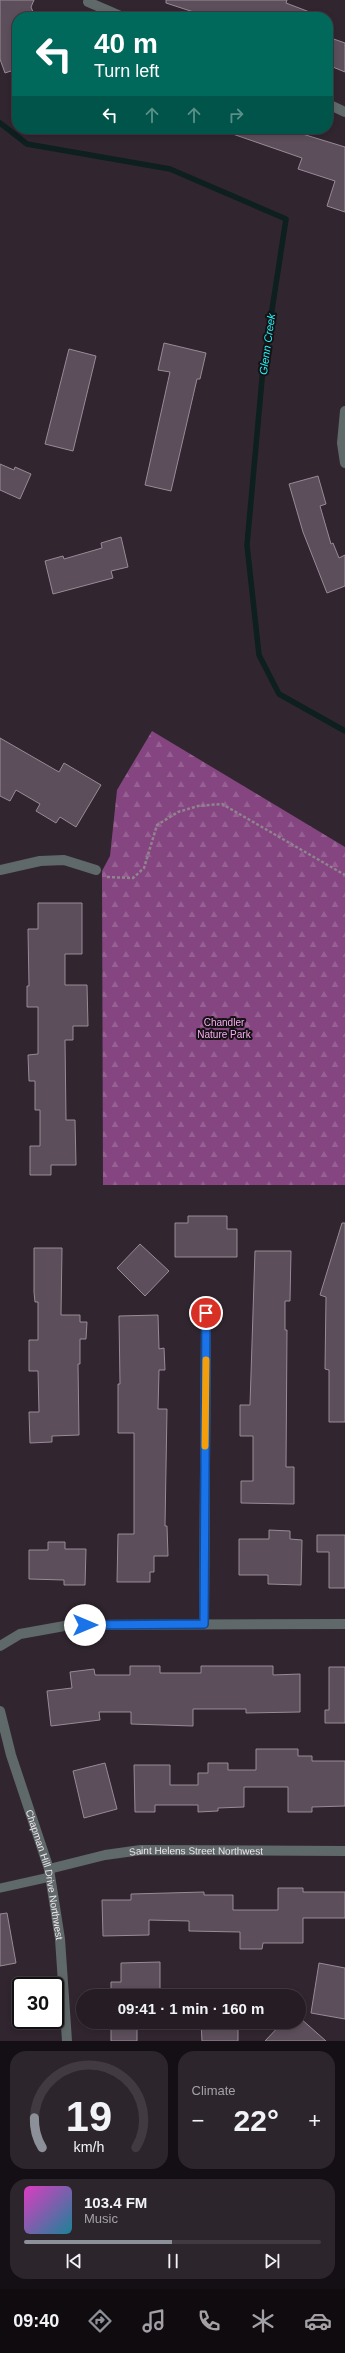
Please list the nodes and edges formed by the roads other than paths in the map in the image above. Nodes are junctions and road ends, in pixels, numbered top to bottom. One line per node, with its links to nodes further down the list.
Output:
1 (88, 2): 2 (street)
2 (112, 12)
3 (333, 106): 4 (street)
4 (345, 112)
5 (345, 411): 6 (street)
6 (345, 463)
7 (0, 870): 8 (street)
8 (96, 870)
9 (206, 1313): 10 (street)
10 (204, 1624): 11 (street); 12 (street)
11 (345, 1624)
12 (0, 1646)
13 (0, 1711): 15 (street, Chapman Hill Drive Northwest)
14 (345, 1851): 15 (street, Saint Helens Street Northwest)
15 (49, 1873): 16 (lane); 17 (street, Chapman Hill Drive Northwest)
16 (0, 1888)
17 (67, 2041)

